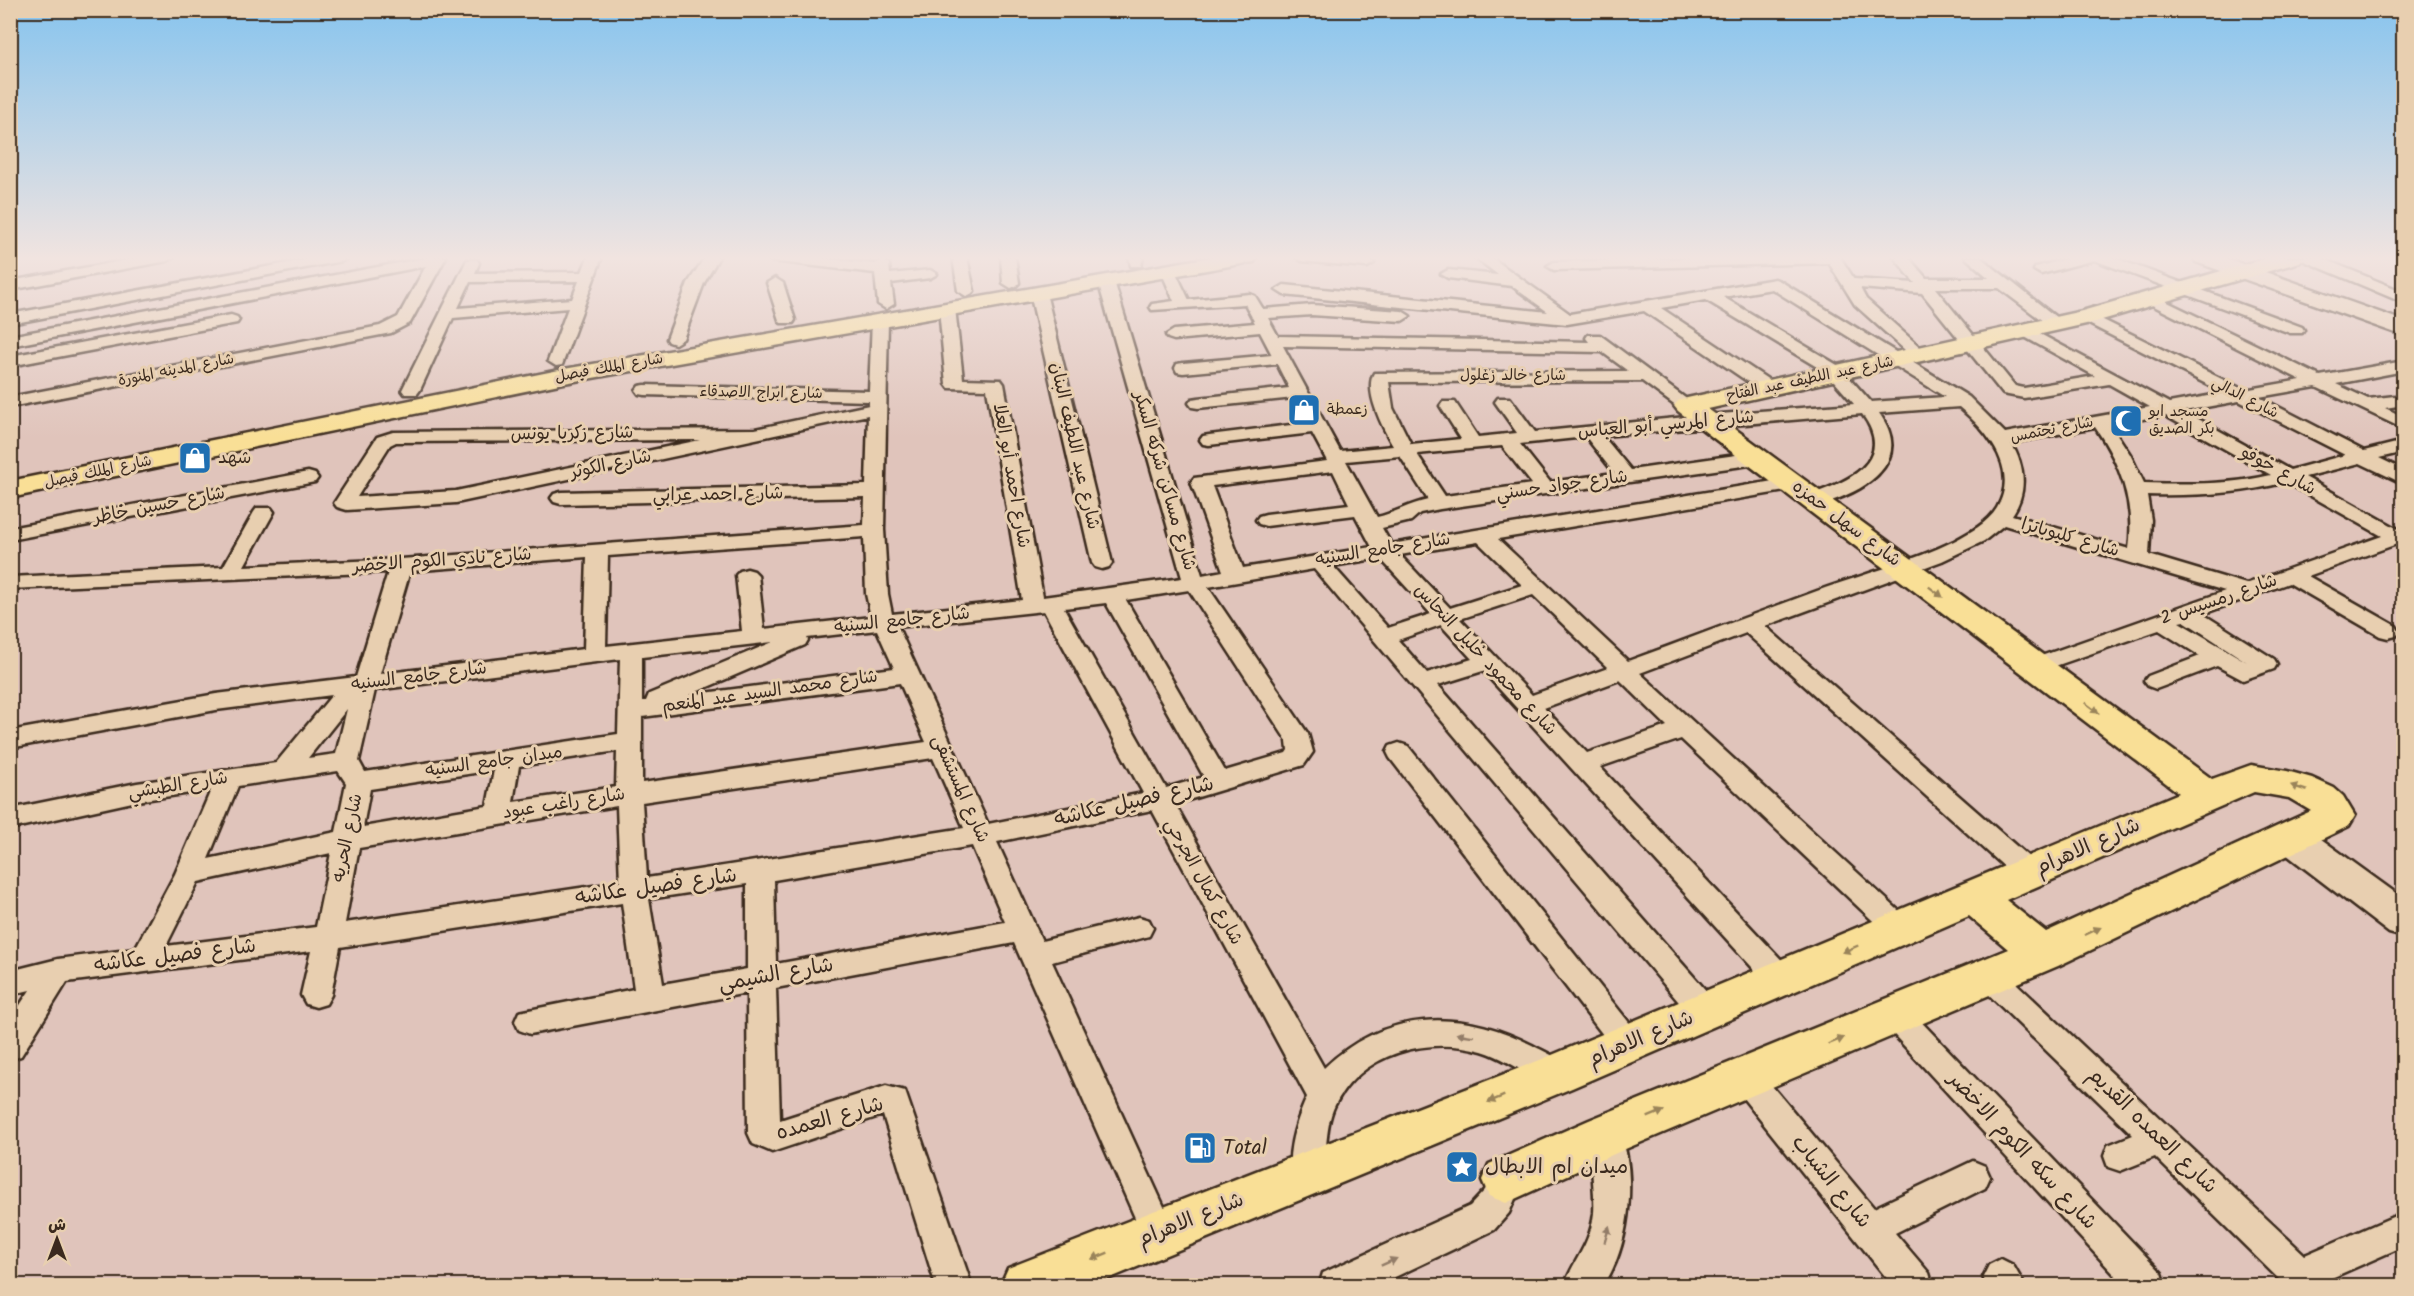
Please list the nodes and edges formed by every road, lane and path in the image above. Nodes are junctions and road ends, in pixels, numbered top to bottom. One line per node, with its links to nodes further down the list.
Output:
1 (128, 317): 43 (street)
2 (199, 317): 48 (street)
3 (405, 317): 67 (street, شارع المدينه المنورة)
4 (445, 317): 61 (street)
5 (571, 317): 51 (street)
6 (683, 317): 42 (street)
7 (817, 317): 32 (main road, شارع الملك فيصل)
8 (850, 317): 39 (main road, شارع الملك فيصل)
9 (883, 317): 68 (street, شارع المستشفى)
10 (948, 317): 128 (street, شارع احمد أبو العلا)
11 (1044, 317): 116 (street, شارع عبد اللطيف البنان)
12 (1117, 317): 123 (street, شارع مساكن شركه السكر)
13 (1229, 317): 37 (street)
14 (1292, 317): 37 (street)
15 (1407, 317): 44 (street)
16 (1430, 317): 33 (street)
17 (1525, 317): 34 (street)
18 (1570, 317): 34 (street, شارع سهل حمزه)
19 (1595, 317): 34 (street)
20 (1664, 317): 60 (street)
21 (1746, 317): 54 (street, شارع جامع السنيه)
22 (1838, 317): 49 (street)
23 (1875, 317): 49 (street)
24 (1950, 317): 45 (street)
25 (2048, 317): 36 (street)
26 (2085, 317): 36 (main road, شارع عبد اللطيف عبد الفتاح)
27 (2088, 317): 64 (street, شارع الدالي)
28 (2188, 317): 59 (street)
29 (2262, 317): 38 (street)
30 (2379, 317): 35 (street)
31 (231, 320): 50 (street)
32 (787, 320): 39 (main road, شارع الملك فيصل)
33 (1500, 322): 34 (street); 46 (street)
34 (1573, 323): 47 (street, شارع سهل حمزه)
35 (2398, 324)
36 (2058, 325): 40 (main road, شارع عبد اللطيف عبد الفتاح)
37 (1265, 328): 41 (street); 44 (street); 53 (street); 63 (street, شارع محمود خليل النحاس)
38 (2296, 330)
39 (763, 332): 42 (main road, شارع الملك فيصل); 98 (main road, شارع الملك فيصل)
40 (2027, 332): 45 (main road, شارع عبد اللطيف عبد الفتاح); 58 (street, شارع خوفو)
41 (1174, 335)
42 (675, 339): 51 (main road, شارع الملك فيصل)
43 (10, 340)
44 (1413, 343): 46 (street); 55 (street)
45 (1971, 344): 49 (main road, شارع عبد اللطيف عبد الفتاح); 58 (street)
46 (1510, 345): 47 (street); 56 (street)
47 (1606, 347): 57 (street, شارع سهل حمزه)
48 (10, 354)
49 (1910, 357): 54 (main road, شارع عبد اللطيف عبد الفتاح); 66 (street)
50 (10, 361)
51 (556, 361): 61 (main road, شارع الملك فيصل)
52 (2403, 366): 59 (street, شارع تحتمس)
53 (1182, 368)
54 (1837, 373): 60 (main road, شارع عبد اللطيف عبد الفتاح); 73 (street, شارع جامع السنيه)
55 (1422, 376): 56 (street, شارع خالد زغلول); 87 (street, شارع خالد زغلول)
56 (1523, 376): 57 (street, شارع خالد زغلول)
57 (1646, 376): 75 (street, شارع سهل حمزه)
58 (2109, 379): 74 (street, شارع خوفو)
59 (2316, 381): 64 (street, شارع تحتمس); 71 (street)
60 (1769, 388): 75 (main road, شارع عبد اللطيف عبد الفتاح)
61 (411, 390): 91 (main road, شارع الملك فيصل)
62 (645, 390): 68 (street, شارع ابراج الاصدقاء)
63 (1299, 392): 70 (street); 78 (street, شارع محمود خليل النحاس)
64 (2239, 395): 74 (street, شارع تحتمس); 89 (street, شارع الدالي)
65 (2403, 400): 71 (street)
66 (1963, 401): 73 (street, شارع المرسي أبو العباس); 82 (street)
67 (10, 402)
68 (878, 402): 80 (street, شارع الكوثر); 99 (street, شارع المستشفى)
69 (1504, 402): 81 (street)
70 (1198, 403)
71 (2366, 405): 77 (street)
72 (1449, 406): 85 (street)
73 (1868, 408): 75 (street, شارع المرسي أبو العباس); 100 (street, شارع جامع السنيه)
74 (2163, 409): 76 (street, شارع تحتمس); 93 (street, شارع خوفو)
75 (1696, 413): 79 (street, شارع المرسي أبو العباس); 88 (main road, شارع سهل حمزه)
76 (2099, 421): 82 (street, شارع تحتمس); 97 (street, شارع كليوباترا)
77 (2403, 424)
78 (1318, 427): 83 (street); 90 (street, شارع محمود خليل النحاس)
79 (1590, 432): 81 (street, شارع المرسي أبو العباس); 92 (street)
80 (758, 434): 102 (street, شارع الكوثر); 102 (street, شارع زكريا يونس)
81 (1530, 438): 84 (street, شارع المرسي أبو العباس)
82 (2001, 439): 106 (street)
83 (1209, 440)
84 (1507, 440): 85 (street, شارع المرسي أبو العباس); 96 (street)
85 (1473, 443): 87 (street, شارع المرسي أبو العباس)
86 (2403, 446): 89 (street)
87 (1407, 450): 90 (street, شارع المرسي أبو العباس); 103 (street)
88 (1757, 458): 92 (street, شارع جواد حسني); 100 (main road, شارع سهل حمزه)
89 (2362, 458): 93 (street); 95 (street, شارع الدالي)
90 (1336, 461): 105 (street, شارع محمود خليل النحاس); 121 (street, شارع المرسي أبو العباس)
91 (10, 474)
92 (1627, 477): 96 (street, شارع جواد حسني)
93 (2289, 477): 97 (street); 111 (street, شارع خوفو)
94 (308, 478): 109 (street, شارع حسين خاطر)
95 (2403, 478)
96 (1545, 488): 103 (street, شارع جواد حسني)
97 (2137, 489): 114 (street, شارع كليوباترا)
98 (10, 490)
99 (875, 491): 101 (street, شارع احمد عرابي); 108 (street, شارع المستشفى)
100 (1802, 492): 110 (street, شارع جامع السنيه); 118 (main road, شارع سهل حمزه)
101 (561, 498)
102 (345, 502)
103 (1440, 503): 105 (street, شارع جواد حسني)
104 (264, 512): 119 (street)
105 (1366, 516): 107 (street, شارع جواد حسني); 112 (street, شارع محمود خليل النحاس)
106 (2001, 518): 114 (street, شارع كليوباترا); 118 (street)
107 (1266, 520)
108 (874, 530): 113 (street, شارع نادي الكوم الاخضر); 132 (street, شارع المستشفى)
109 (10, 534)
110 (1481, 534): 112 (street, شارع جامع السنيه); 125 (street)
111 (2402, 537): 122 (street, شارع رمسيس 2)
112 (1384, 550): 115 (street, شارع جامع السنيه); 130 (street, شارع محمود خليل النحاس)
113 (598, 551): 117 (street, شارع نادي الكوم الاخضر); 139 (street)
114 (2138, 559): 126 (street, شارع كليوباترا)
115 (1318, 561): 121 (street, شارع جامع السنيه); 136 (street)
116 (1102, 563)
117 (401, 565): 119 (street, شارع نادي الكوم الاخضر); 147 (street, شارع الحريه)
118 (1904, 568): 133 (street); 142 (main road, شارع سهل حمزه, one-way to 142)
119 (230, 573): 124 (street, شارع نادي الكوم الاخضر)
120 (747, 575): 137 (street)
121 (1235, 575): 123 (street, شارع جامع السنيه)
122 (2290, 575): 126 (street, شارع رمسيس 2); 135 (street)
123 (1194, 582): 127 (street, شارع جامع السنيه); 155 (street, شارع مساكن شركه السكر)
124 (10, 583)
125 (1536, 587): 130 (street); 143 (street)
126 (2247, 591): 129 (street, شارع رمسيس 2)
127 (1113, 596): 128 (street, شارع جامع السنيه); 161 (street)
128 (1042, 605): 132 (street, شارع جامع السنيه); 164 (street, شارع كمال الجرحي)
129 (2185, 612): 131 (street, شارع رمسيس 2); 140 (street)
130 (1446, 617): 136 (street); 141 (street, شارع محمود خليل النحاس)
131 (2161, 621): 140 (street); 142 (street, شارع رمسيس 2)
132 (884, 623): 134 (street, شارع جامع السنيه); 144 (street, شارع المستشفى)
133 (1749, 624): 143 (street); 171 (street)
134 (820, 630): 137 (street, شارع جامع السنيه); 149 (street)
135 (2388, 631)
136 (1383, 637): 146 (street)
137 (754, 638): 138 (street, شارع جامع السنيه)
138 (631, 651): 139 (street, شارع جامع السنيه); 149 (street)
139 (595, 655): 147 (street, شارع جامع السنيه)
140 (2218, 657): 145 (street)
141 (1487, 662): 146 (street); 148 (street, شارع محمود خليل النحاس)
142 (2035, 666): 163 (main road, شارع سهل حمزه, one-way to 163)
143 (1625, 672): 148 (street); 150 (street)
144 (909, 674): 149 (street, شارع محمد السيد عبد المنعم); 153 (street, شارع المستشفى)
145 (2156, 681)
146 (1422, 682): 189 (street)
147 (359, 685): 151 (street, شارع جامع السنيه); 158 (street); 159 (street, شارع الحريه)
148 (1527, 705): 157 (street, شارع محمود خليل النحاس)
149 (630, 711): 152 (street)
150 (1685, 729): 157 (street); 177 (street)
151 (10, 740)
152 (630, 741): 156 (street, ميدان جامع السنيه); 162 (street)
153 (942, 748): 162 (street, شارع راغب عبود); 167 (street, شارع المستشفى)
154 (1399, 752): 192 (street)
155 (1295, 759): 161 (street, شارع فصيل عكاشه)
156 (508, 760): 159 (street, ميدان جامع السنيه); 165 (street)
157 (1581, 764): 185 (street, شارع محمود خليل النحاس)
158 (285, 769): 159 (street, شارع الطبشي); 160 (street, شارع الطبشي)
159 (353, 771): 169 (street, شارع الحريه)
160 (229, 778): 166 (street, شارع الطبشي); 172 (street)
161 (1219, 782): 164 (street, شارع فصيل عكاشه)
162 (629, 793): 165 (street, شارع راغب عبود); 173 (street)
163 (2207, 795): 168 (main road, شارع الاهرام, one-way to 163); 171 (main road, شارع الاهرام)
164 (1157, 800): 167 (street, شارع فصيل عكاشه); 196 (street, شارع كمال الجرحي)
165 (498, 814): 169 (street, شارع راغب عبود)
166 (10, 819)
167 (980, 835): 170 (street, شارع فصيل عكاشه); 179 (street, شارع المستشفى)
168 (2292, 838): 175 (street); 180 (main road, one-way to 168)
169 (347, 840): 172 (street, شارع راغب عبود); 178 (street, شارع الحريه)
170 (760, 872): 173 (street, شارع فصيل عكاشه); 184 (street, شارع العمده)
171 (2029, 873): 174 (main road, شارع الاهرام)
172 (189, 874): 181 (street)
173 (634, 890): 178 (street, شارع فصيل عكاشه); 188 (street)
174 (1973, 896): 177 (main road, شارع الاهرام); 180 (main road)
175 (2403, 921)
176 (1139, 928): 179 (street, شارع الشيمي)
177 (1899, 928): 185 (main road, شارع الاهرام, one-way to 185)
178 (328, 937): 181 (street, شارع فصيل عكاشه); 187 (street, شارع الحريه)
179 (1029, 943): 184 (street, شارع الشيمي); 205 (street, شارع المستشفى)
180 (2043, 954): 183 (main road)
181 (144, 960): 182 (street, شارع فصيل عكاشه)
182 (58, 971): 186 (street, شارع فصيل عكاشه); 193 (street)
183 (1990, 977): 190 (main road); 198 (street, شارع العمده القديم)
184 (762, 978): 188 (street, شارع الشيمي); 207 (street, شارع العمده)
185 (1781, 979): 189 (main road, شارع الاهرام)
186 (10, 983)
187 (316, 995)
188 (650, 998): 191 (street, شارع الشيمي)
189 (1706, 1011): 192 (main road, شارع الاهرام)
190 (1896, 1016): 195 (main road, one-way to 190); 212 (street, شارع سكه الكوم الاخضر)
191 (530, 1021)
192 (1628, 1044): 194 (main road, شارع الاهرام)
193 (10, 1047)
194 (1557, 1074): 196 (street, one-way to 196); 200 (main road, شارع الاهرام, one-way to 200)
195 (1746, 1078): 197 (main road, one-way to 195); 203 (street, شارع الشباب)
196 (1323, 1096): 200 (street)
197 (1606, 1135): 202 (main road); 210 (street, one-way to 197)
198 (2161, 1139): 199 (street); 206 (street, شارع العمده القديم)
199 (2120, 1156)
200 (1306, 1174): 205 (main road, شارع الاهرام)
201 (1973, 1177): 203 (street)
202 (1506, 1180): 209 (street, one-way to 202)
203 (1869, 1228): 211 (street, شارع الشباب)
204 (2403, 1229): 206 (street)
205 (1159, 1233): 208 (main road, شارع الاهرام, one-way to 208)
206 (2307, 1280)
207 (954, 1286)
208 (1026, 1286)
209 (1336, 1286)
210 (1581, 1286)
211 (1916, 1286)
212 (2149, 1286)

